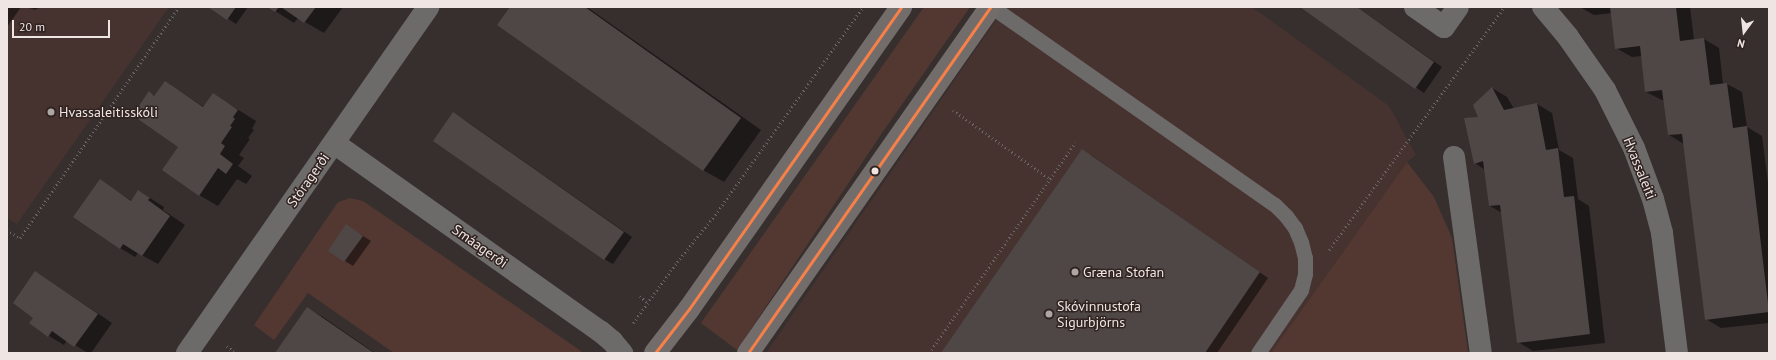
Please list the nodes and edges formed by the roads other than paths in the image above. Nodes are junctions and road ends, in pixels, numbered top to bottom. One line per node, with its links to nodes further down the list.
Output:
1 (428, 7): 7 (street, Stóragerði)
2 (901, 7): 11 (main road)
3 (991, 7): 12 (main road); 13 (lane)
4 (1415, 7): 5 (street)
5 (1458, 7)
6 (1543, 7): 15 (street, Hvassaleiti)
7 (334, 143): 9 (street, Smáagerði); 10 (street, Stóragerði)
8 (1454, 157): 14 (street)
9 (619, 349)
10 (187, 353)
11 (655, 353)
12 (748, 353)
13 (1258, 353)
14 (1481, 353)
15 (1677, 353)

